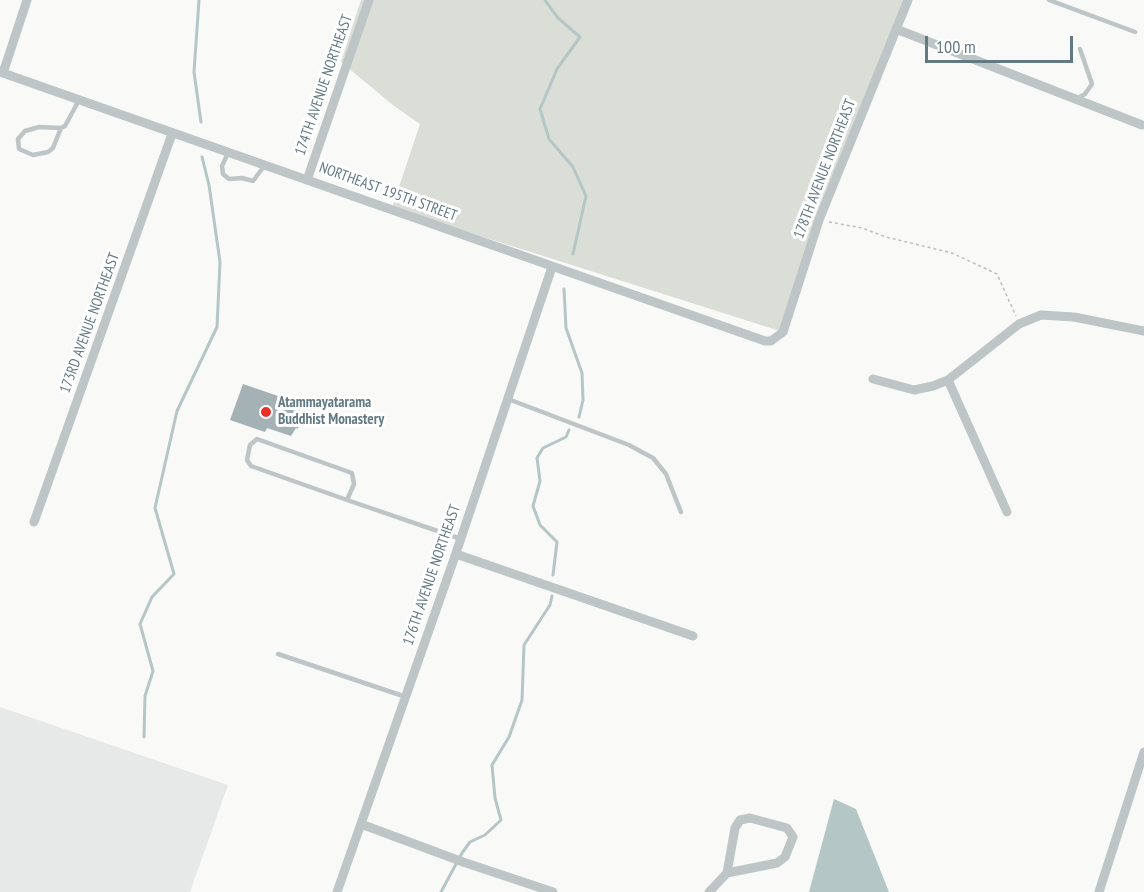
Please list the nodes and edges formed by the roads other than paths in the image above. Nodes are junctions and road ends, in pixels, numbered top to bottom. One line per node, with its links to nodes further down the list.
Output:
1 (27, 0): 8 (street)
2 (369, 0): 16 (street, 174TH AVENUE NORTHEAST)
3 (908, 0): 5 (street, 178TH AVENUE NORTHEAST)
4 (1049, 0): 6 (lane)
5 (896, 29): 9 (street); 19 (street, 178TH AVENUE NORTHEAST)
6 (1135, 32)
7 (1080, 49): 9 (lane)
8 (1, 73): 10 (street, NORTHEAST 195TH STREET)
9 (1076, 99): 11 (street)
10 (79, 100): 12 (lane); 13 (street, NORTHEAST 195TH STREET)
11 (1142, 125)
12 (61, 128): 12 (lane)
13 (172, 134): 14 (street, NORTHEAST 195TH STREET); 26 (street, 173RD AVENUE NORTHEAST)
14 (228, 153): 15 (street, NORTHEAST 195TH STREET); 15 (lane)
15 (265, 165): 16 (street, NORTHEAST 195TH STREET)
16 (307, 180): 17 (street, NORTHEAST 195TH STREET)
17 (552, 267): 19 (street, NORTHEAST 195TH STREET); 22 (street, 176TH AVENUE NORTHEAST)
18 (1144, 331): 21 (street)
19 (765, 341)
20 (873, 379): 21 (street)
21 (948, 381): 25 (street)
22 (508, 399): 24 (lane); 27 (street, 176TH AVENUE NORTHEAST)
23 (347, 500): 23 (lane); 27 (lane)
24 (681, 512)
25 (1007, 512)
26 (33, 522)
27 (461, 539): 28 (street, 176TH AVENUE NORTHEAST)
28 (456, 554): 29 (street); 31 (street, 176TH AVENUE NORTHEAST)
29 (693, 636)
30 (278, 654): 31 (lane)
31 (406, 697): 33 (street, 176TH AVENUE NORTHEAST)
32 (1144, 752): 38 (street)
33 (361, 824): 35 (street, 176TH AVENUE NORTHEAST); 36 (street)
34 (727, 873): 34 (street); 37 (street)
35 (338, 892)
36 (553, 892)
37 (710, 892)
38 (1099, 892)

